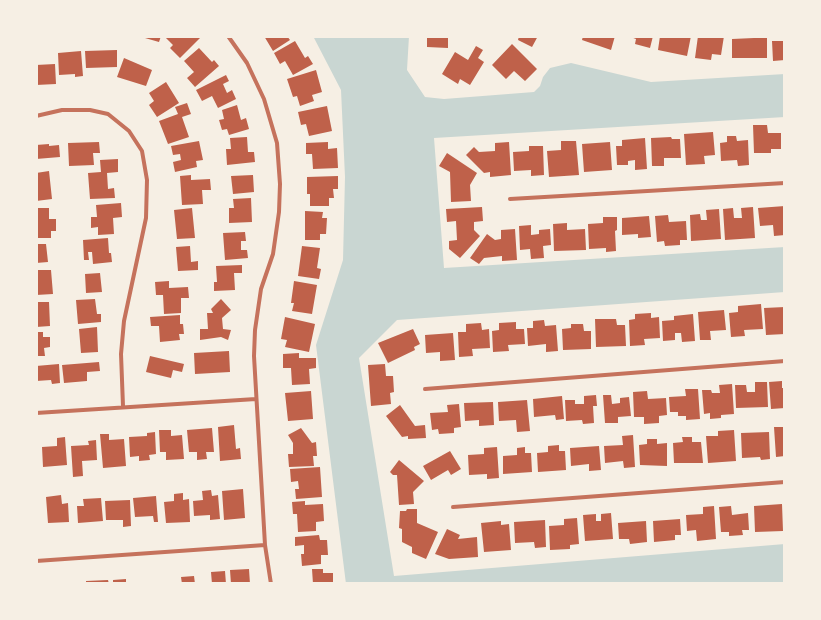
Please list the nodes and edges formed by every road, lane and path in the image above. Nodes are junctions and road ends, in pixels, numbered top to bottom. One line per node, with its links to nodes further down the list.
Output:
1 (228, 36): 7 (street)
2 (36, 116): 8 (street)
3 (785, 183): 4 (street)
4 (510, 199)
5 (785, 361): 6 (street)
6 (425, 389)
7 (256, 399): 8 (street); 12 (street)
8 (123, 406): 9 (street)
9 (36, 413)
10 (785, 482): 11 (street)
11 (453, 507)
12 (265, 545): 13 (street); 14 (street)
13 (36, 561)
14 (271, 584)

